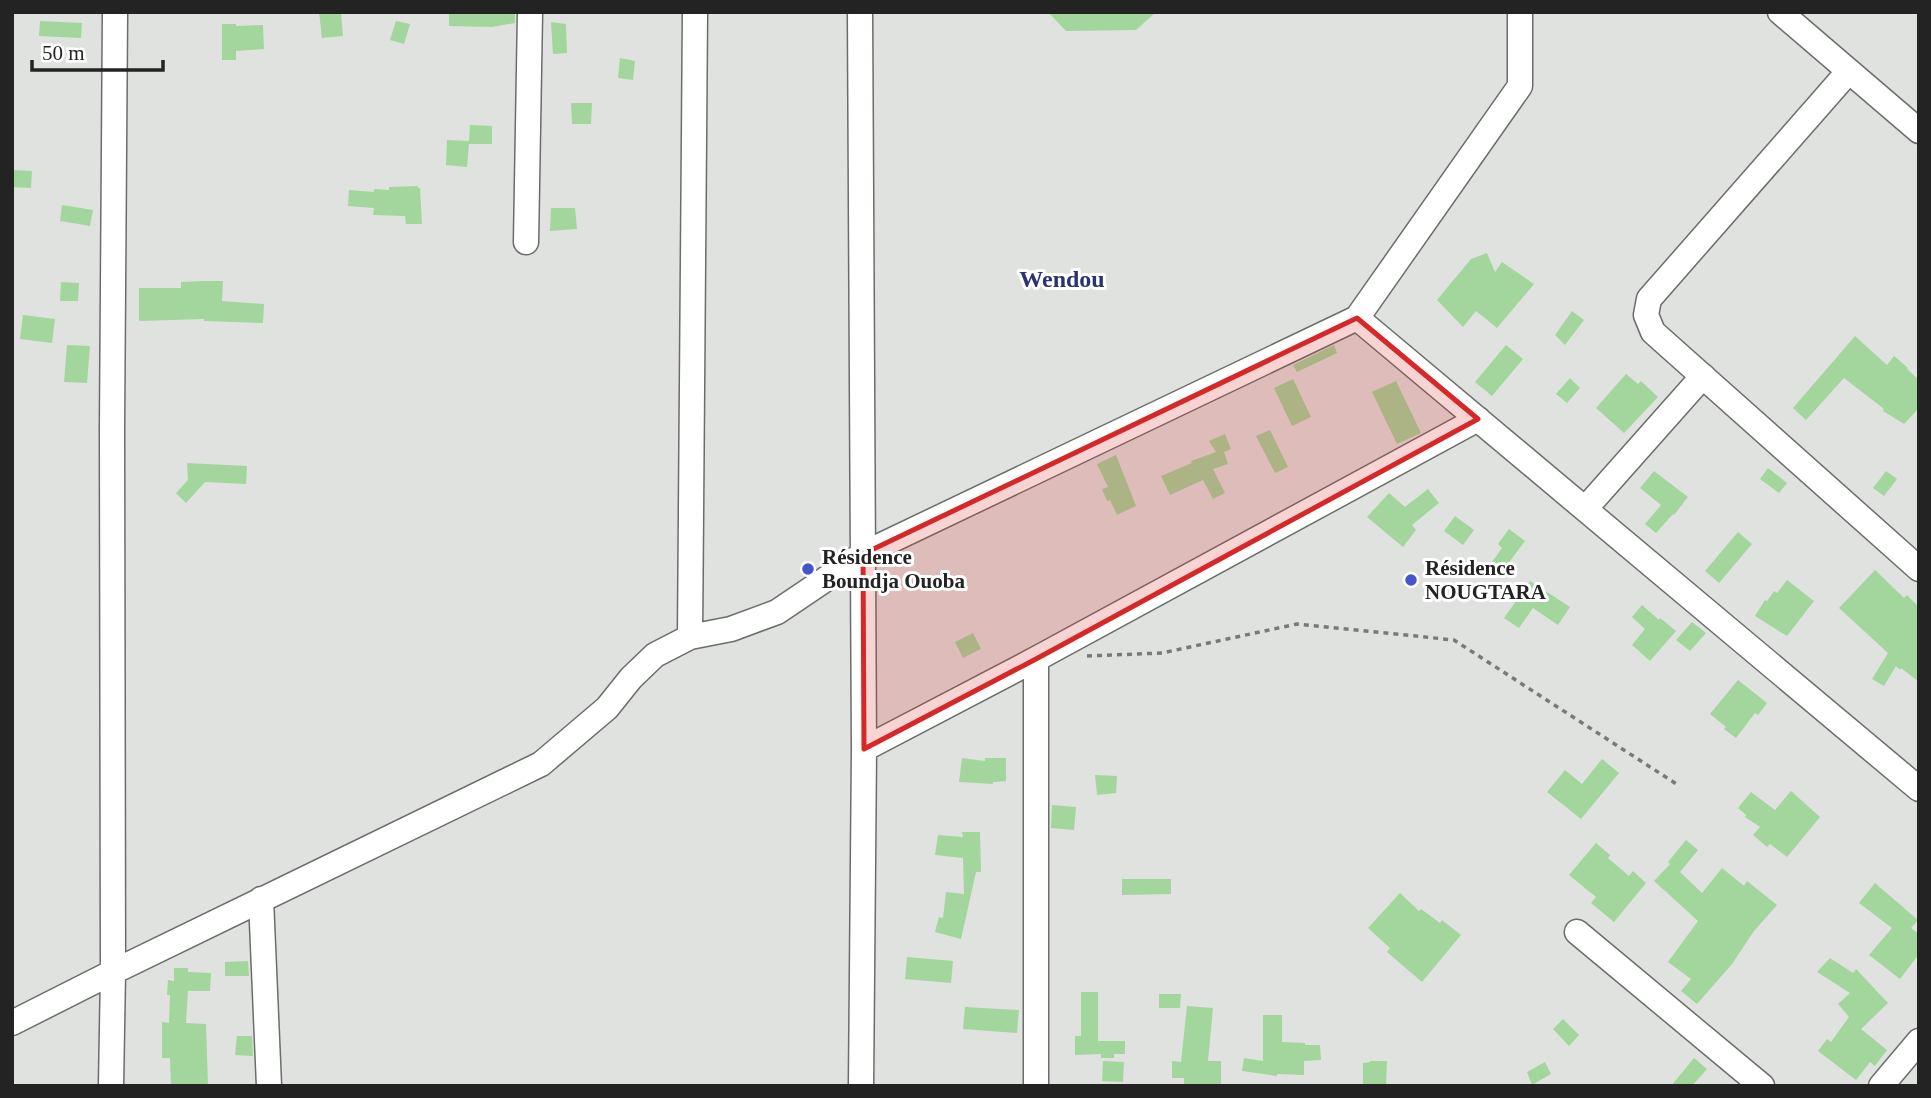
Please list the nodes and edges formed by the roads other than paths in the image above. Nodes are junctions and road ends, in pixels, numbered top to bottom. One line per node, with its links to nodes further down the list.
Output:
1 (115, 12): 22 (street)
2 (530, 12): 9 (street)
3 (695, 12): 16 (street)
4 (860, 12): 14 (street)
5 (1520, 12): 10 (street)
6 (1780, 12): 7 (street)
7 (1849, 71): 8 (street); 11 (street)
8 (1919, 131)
9 (526, 242)
10 (1357, 318): 12 (street); 14 (street)
11 (1703, 376): 13 (street); 15 (street)
12 (1478, 419): 13 (street); 17 (street)
13 (1585, 509): 19 (street)
14 (863, 554): 16 (street); 18 (street)
15 (1919, 569)
16 (690, 637): 20 (street)
17 (1036, 659): 18 (street); 28 (street)
18 (864, 750): 27 (street)
19 (1919, 789)
20 (261, 900): 22 (street); 26 (street)
21 (1577, 932): 29 (street)
22 (113, 972): 23 (street); 25 (street)
23 (12, 1023)
24 (1919, 1041): 30 (street)
25 (111, 1086)
26 (269, 1086)
27 (861, 1086)
28 (1036, 1086)
29 (1762, 1086)
30 (1881, 1086)

